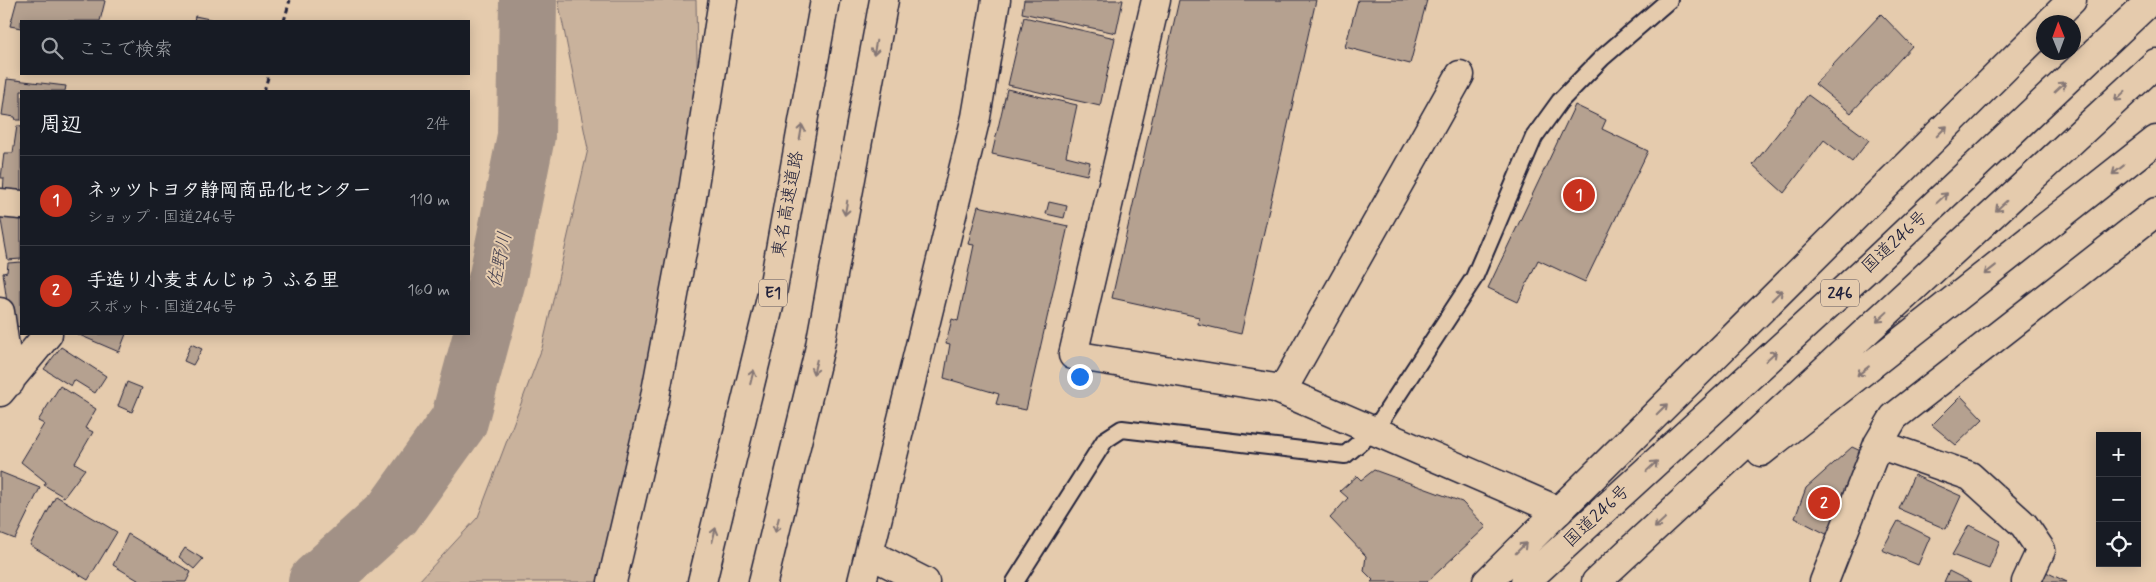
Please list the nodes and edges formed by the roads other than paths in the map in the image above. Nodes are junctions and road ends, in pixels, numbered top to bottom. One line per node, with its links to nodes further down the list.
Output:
1 (723, 0): 26 (main road)
2 (825, 0): 27 (main road, 東名高速道路 / E1, one-way to 2)
3 (884, 0): 28 (main road, one-way to 28)
4 (996, 0): 25 (main road)
5 (1156, 0): 20 (main road)
6 (1669, 0): 21 (lane)
7 (2072, 0): 9 (main road)
8 (2152, 0): 33 (main road, 国道246号 / 246, one-way to 8)
9 (2057, 15)
10 (2036, 37): 24 (main road, one-way to 10)
11 (2156, 63): 23 (main road, 246, one-way to 23)
12 (1460, 75): 20 (main road)
13 (2156, 140): 23 (main road, one-way to 23)
14 (0, 203): 15 (main road)
15 (20, 205)
16 (2156, 212): 22 (main road)
17 (0, 312): 19 (main road)
18 (47, 335): 19 (main road)
19 (5, 387)
20 (1282, 391): 21 (main road)
21 (1374, 431): 24 (main road); 31 (lane)
22 (1878, 444): 35 (main road); 36 (main road)
23 (1696, 490): 34 (main road, 246, one-way to 34)
24 (1559, 511): 32 (main road, one-way to 24)
25 (870, 554): 29 (main road); 30 (main road)
26 (612, 582)
27 (702, 582)
28 (763, 582)
29 (862, 582)
30 (925, 582)
31 (1015, 582)
32 (1486, 582)
33 (1526, 582)
34 (1596, 582)
35 (1824, 582)
36 (2026, 582)

